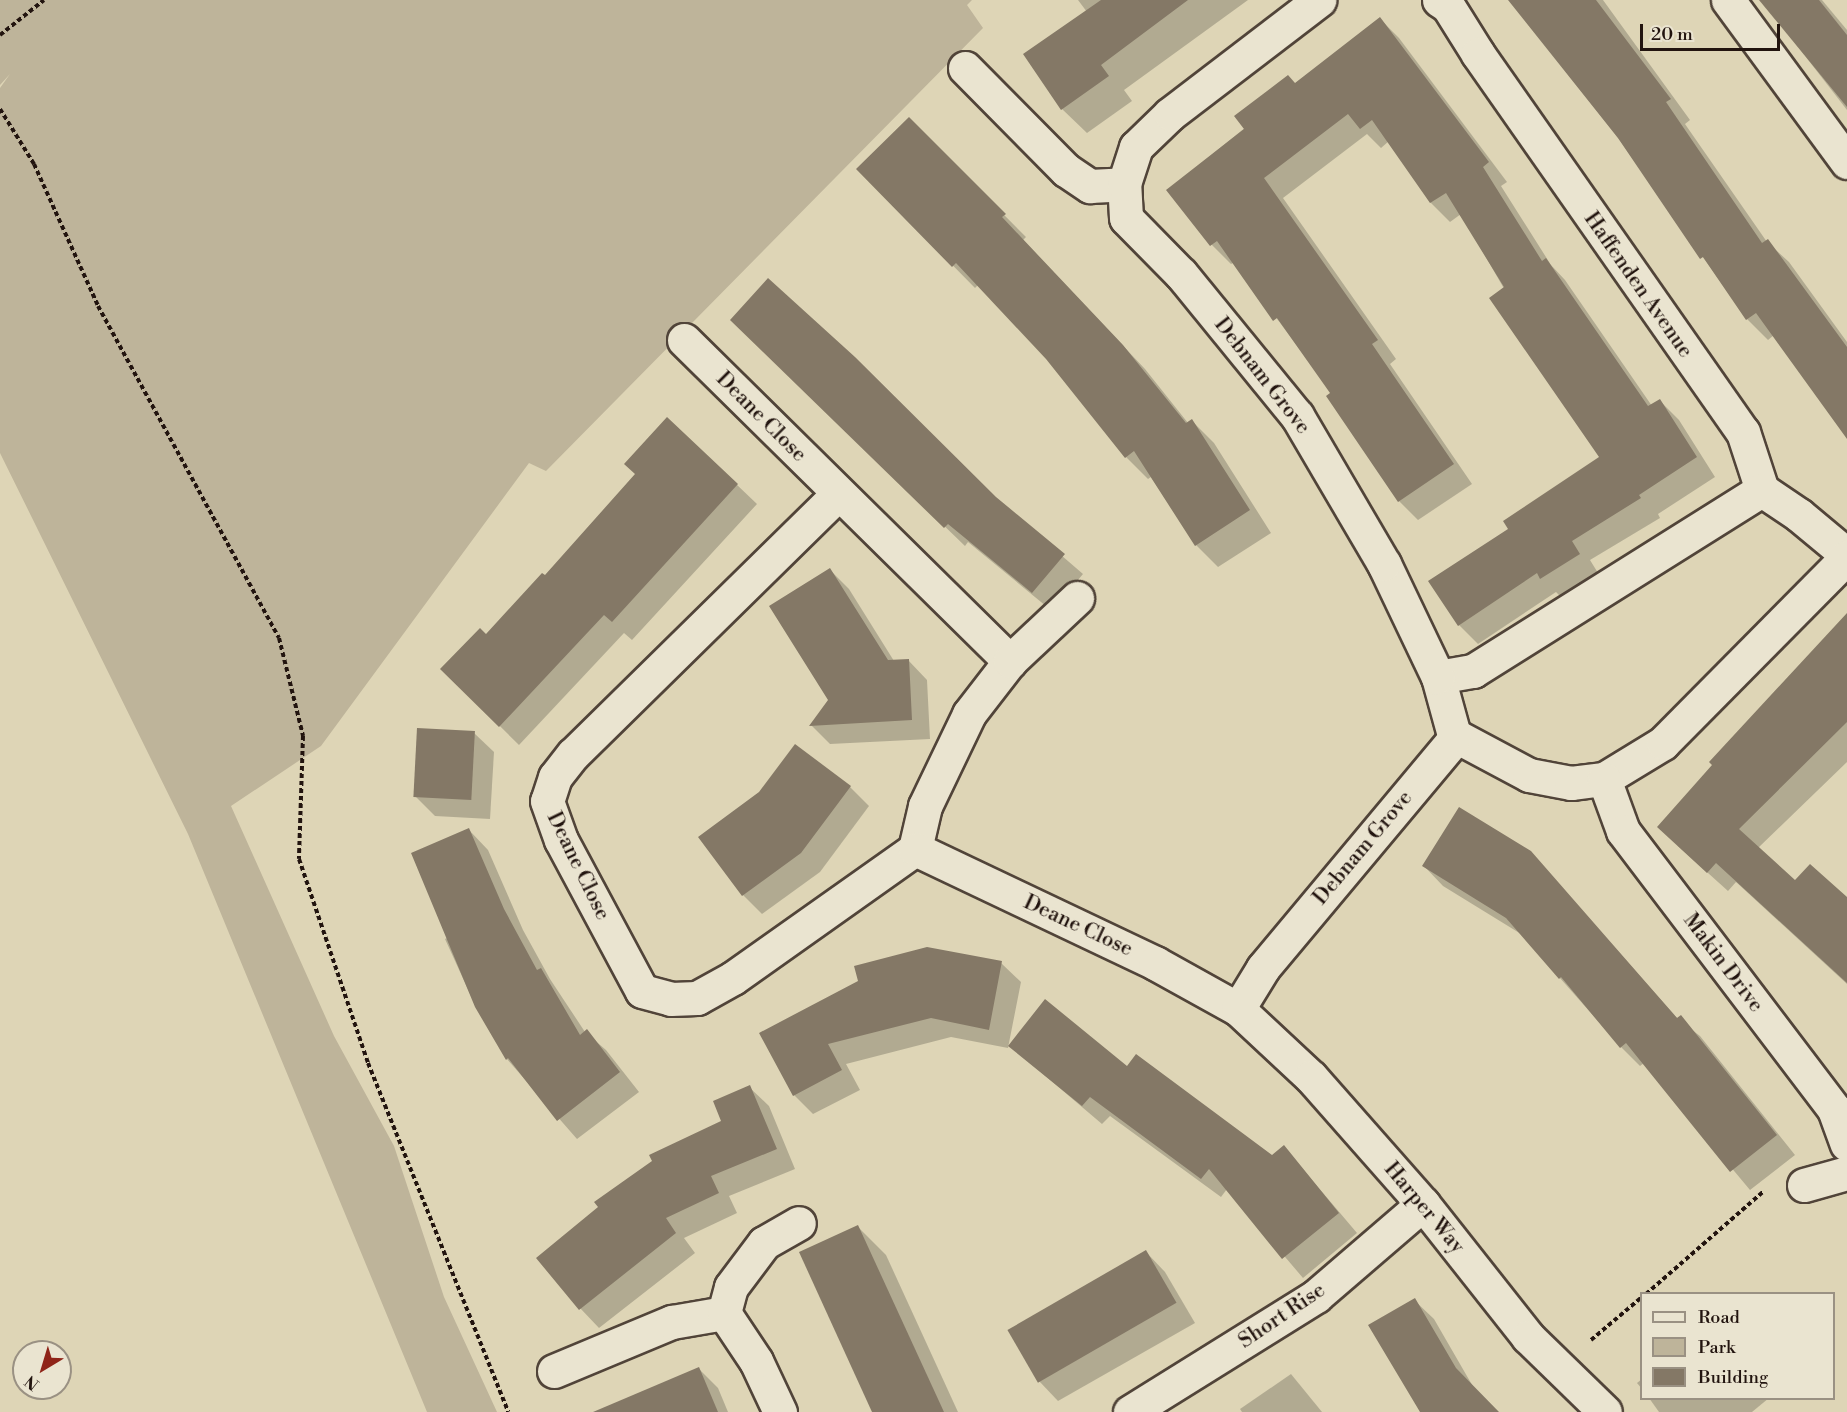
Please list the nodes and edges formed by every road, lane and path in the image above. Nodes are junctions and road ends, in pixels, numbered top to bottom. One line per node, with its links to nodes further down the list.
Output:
1 (44, 0): 5 (path)
2 (1319, 0): 9 (street, Debnam Grove)
3 (1439, 0): 11 (street, Haffenden Avenue)
4 (1728, 0): 8 (street)
5 (0, 35)
6 (965, 68): 9 (street)
7 (0, 109): 31 (path)
8 (1847, 162)
9 (1124, 184): 16 (street, Debnam Grove)
10 (684, 340): 12 (street, Deane Close)
11 (1762, 490): 13 (street); 16 (street)
12 (838, 494): 15 (street, Deane Close); 19 (street, Deane Close)
13 (1847, 556): 18 (street)
14 (1077, 598): 15 (street)
15 (1010, 662): 19 (street)
16 (1438, 677): 17 (street, Debnam Grove)
17 (1454, 735): 18 (street); 20 (street, Debnam Grove)
18 (1604, 779): 21 (street, Makin Drive)
19 (915, 849): 20 (street, Deane Close)
20 (1238, 1009): 24 (street, Harper Way)
21 (1847, 1144)
22 (1847, 1173): 23 (street)
23 (1804, 1185): 26 (path)
24 (1423, 1204): 29 (street, Harper Way); 33 (street, Short Rise)
25 (799, 1223): 28 (street)
26 (1647, 1292)
27 (1640, 1298): 29 (path)
28 (724, 1313): 30 (street); 32 (street)
29 (1561, 1366): 34 (street, Harper Way)
30 (554, 1371)
31 (508, 1412)
32 (780, 1412)
33 (1130, 1412)
34 (1605, 1412)

